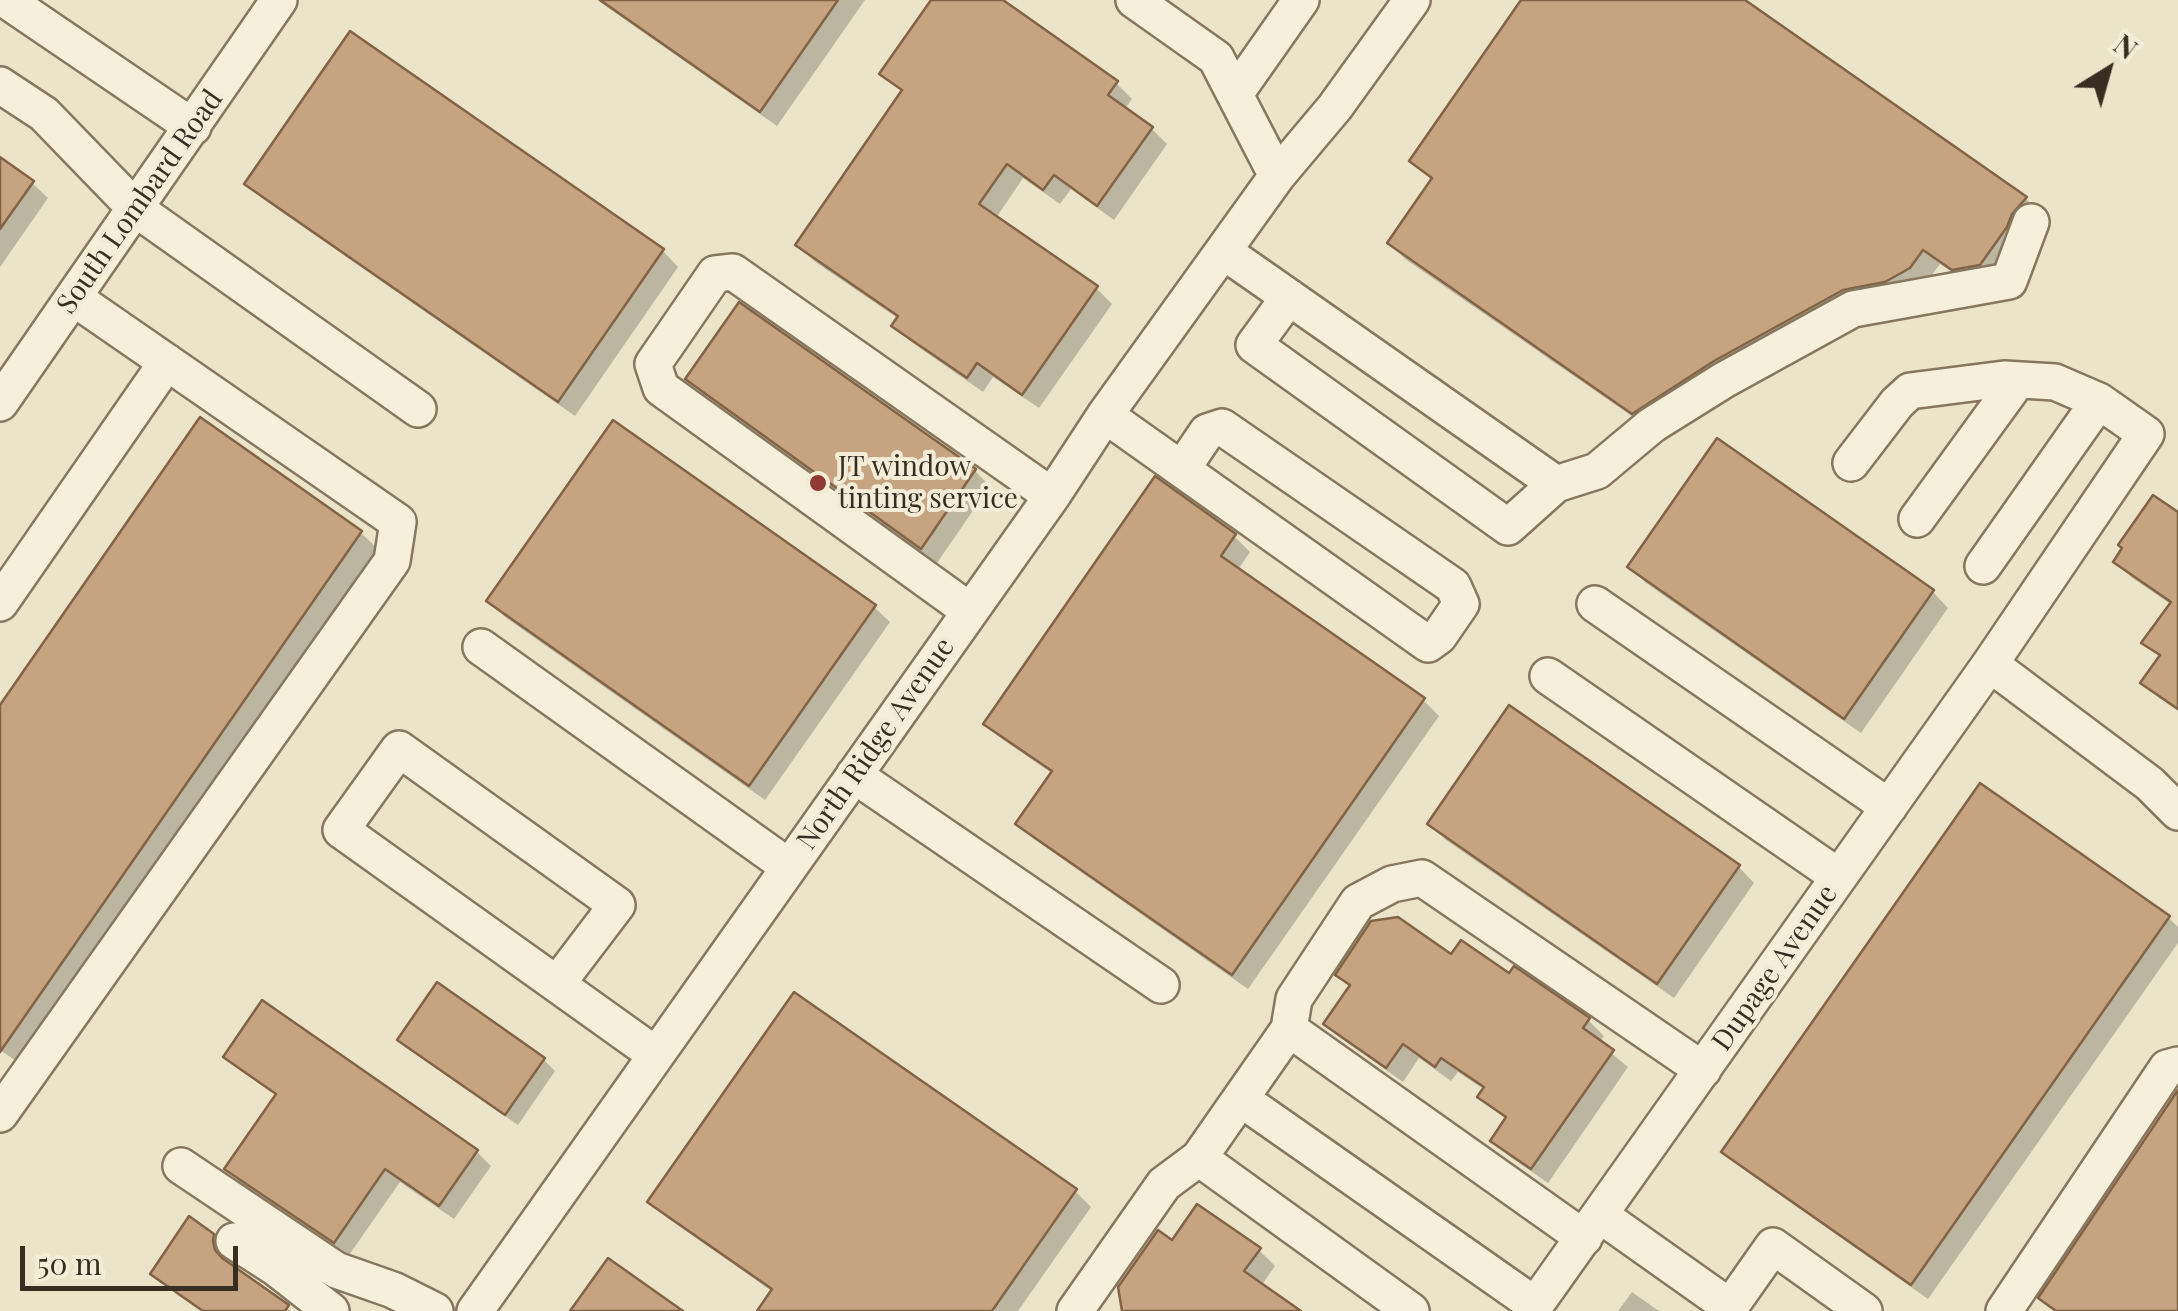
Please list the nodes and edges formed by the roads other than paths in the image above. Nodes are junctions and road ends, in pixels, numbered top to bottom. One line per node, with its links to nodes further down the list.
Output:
1 (6, 0): 8 (street)
2 (279, 0): 8 (street, South Lombard Road)
3 (1134, 0): 7 (street)
4 (1300, 0): 7 (street)
5 (1412, 0): 9 (street, North Ridge Avenue)
6 (0, 85): 10 (street)
7 (1235, 94): 9 (street)
8 (193, 128): 10 (street, South Lombard Road)
9 (1277, 176): 12 (street, North Ridge Avenue)
10 (136, 209): 14 (street, South Lombard Road); 19 (street)
11 (2031, 222): 23 (street)
12 (1223, 251): 13 (street); 20 (street, North Ridge Avenue)
13 (1288, 296): 23 (street); 23 (street)
14 (74, 298): 15 (street); 18 (street, South Lombard Road)
15 (167, 362): 27 (street); 45 (street)
16 (2018, 380): 17 (street); 21 (street); 25 (street)
17 (2099, 400): 26 (street); 31 (street, Dupage Avenue)
18 (0, 404)
19 (418, 409)
20 (1106, 416): 22 (street); 24 (street, North Ridge Avenue)
21 (1851, 463)
22 (1182, 469): 22 (street)
23 (1556, 484)
24 (1052, 496): 29 (street, North Ridge Avenue); 29 (street)
25 (1918, 518)
26 (1984, 566)
27 (0, 602)
28 (1596, 604): 34 (street)
29 (970, 611): 33 (street, North Ridge Avenue)
30 (481, 647): 36 (street)
31 (1990, 664): 34 (street, Dupage Avenue); 35 (street)
32 (1548, 676): 37 (street)
33 (854, 775): 36 (street, North Ridge Avenue); 39 (street)
34 (1889, 807): 37 (street, Dupage Avenue)
35 (2178, 812)
36 (789, 867): 41 (street, North Ridge Avenue)
37 (1840, 877): 43 (street, Dupage Avenue)
38 (557, 984): 38 (street); 41 (street)
39 (1161, 985)
40 (1290, 1030): 43 (street); 44 (street); 48 (street)
41 (656, 1055): 54 (street, North Ridge Avenue)
42 (2178, 1066): 58 (street)
43 (1703, 1070): 48 (street, Dupage Avenue)
44 (1241, 1099): 46 (street); 51 (street)
45 (0, 1114)
46 (1199, 1158): 55 (street); 56 (street)
47 (181, 1166): 53 (street)
48 (1591, 1227): 50 (street); 51 (street, Dupage Avenue)
49 (234, 1240): 52 (street)
50 (1749, 1303): 57 (street)
51 (1533, 1308)
52 (331, 1311)
53 (435, 1311)
54 (475, 1311)
55 (1075, 1311)
56 (1411, 1311)
57 (1864, 1311)
58 (2004, 1311)

